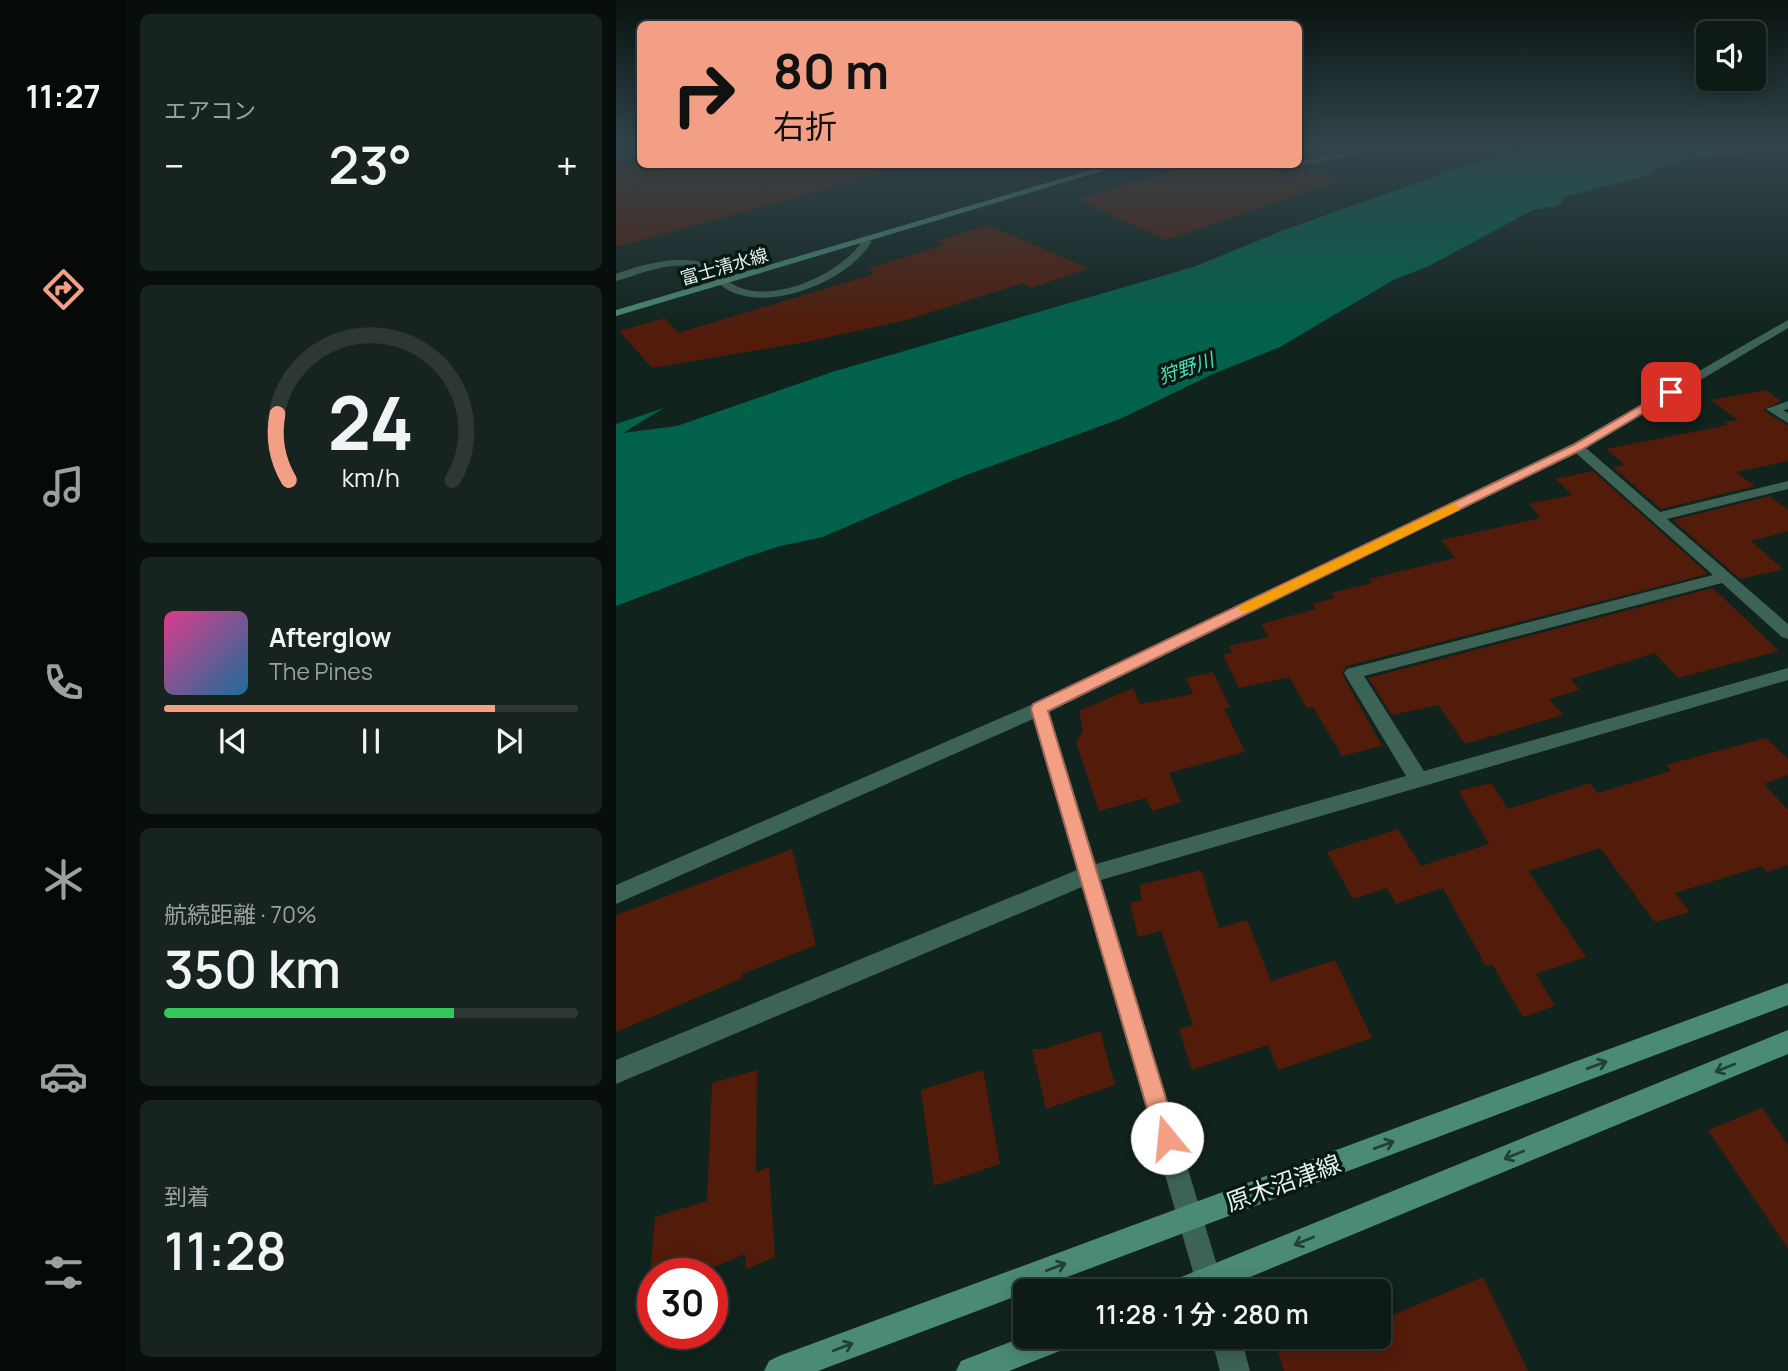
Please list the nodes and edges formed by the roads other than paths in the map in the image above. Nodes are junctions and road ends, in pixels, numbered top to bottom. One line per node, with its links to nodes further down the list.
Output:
1 (943, 207): 5 (main road, 富士清水線)
2 (980, 207): 3 (main road, 富士清水線)
3 (867, 241): 4 (street); 6 (main road, 富士清水線)
4 (616, 278)
5 (616, 303)
6 (616, 313)
7 (1788, 323): 10 (street)
8 (1788, 405): 9 (street)
9 (1788, 419)
10 (1577, 447): 12 (street); 16 (street)
11 (1788, 485): 12 (street)
12 (1657, 517): 13 (street)
13 (1726, 577): 14 (street); 17 (street)
14 (1788, 633)
15 (1788, 674): 17 (street)
16 (1039, 709): 18 (street); 19 (street)
17 (1419, 780): 18 (street)
18 (1088, 875): 22 (street); 23 (street)
19 (616, 895)
20 (1788, 994): 23 (main road, 原木沼津線, one-way to 20)
21 (1788, 1042): 25 (main road, one-way to 25)
22 (616, 1072)
23 (1190, 1217): 24 (street); 28 (main road, 原木沼津線, one-way to 23)
24 (1209, 1279)
25 (1228, 1279)
26 (1029, 1349): 29 (main road)
27 (1229, 1349): 30 (street)
28 (779, 1371)
29 (971, 1371)
30 (1235, 1371)

